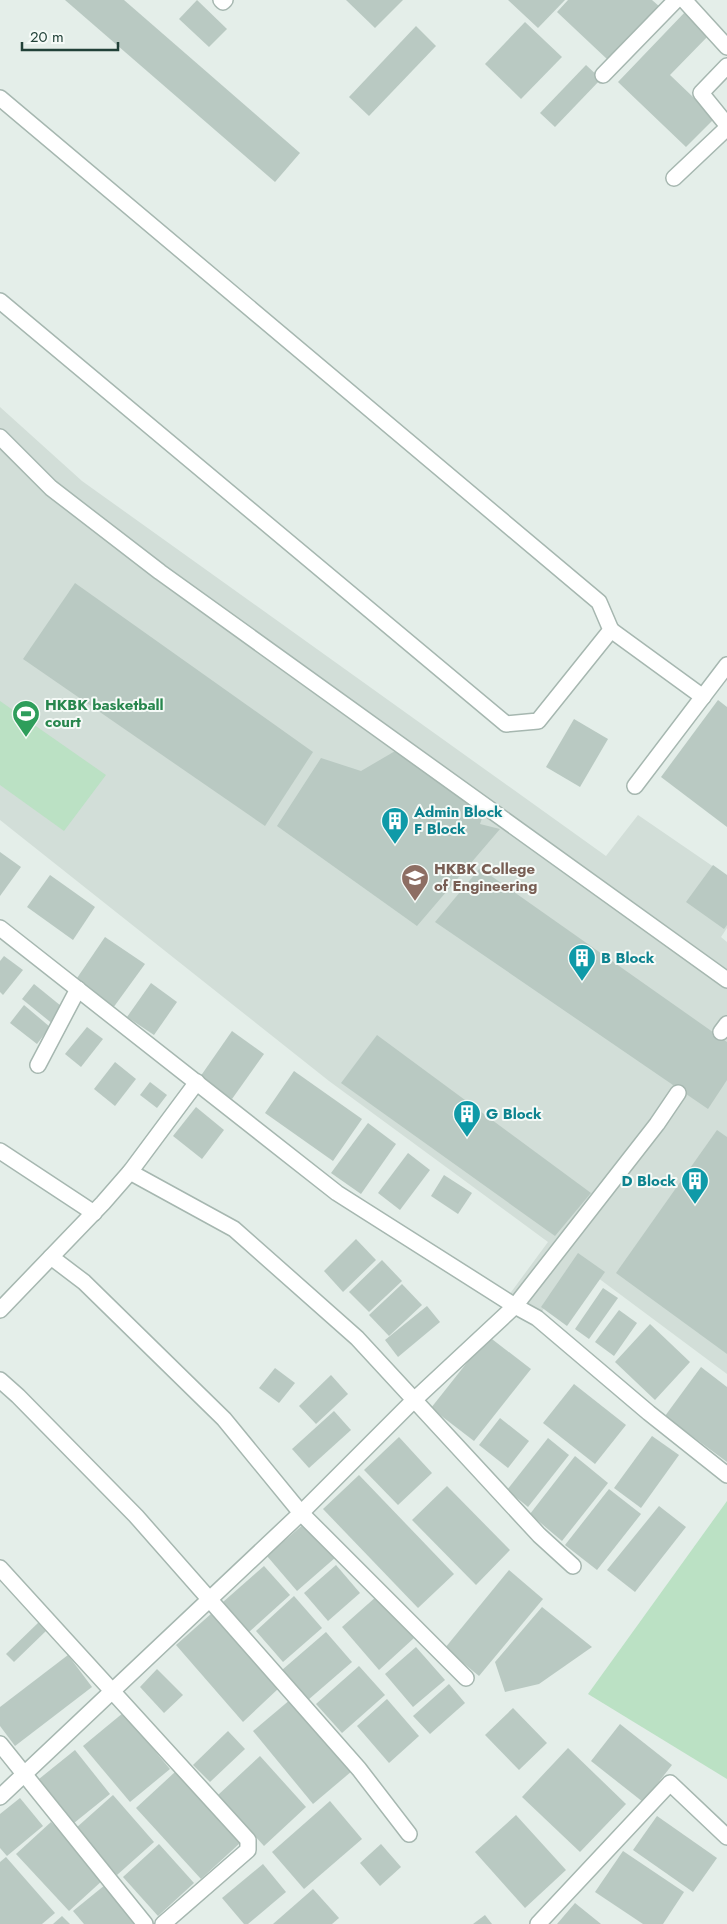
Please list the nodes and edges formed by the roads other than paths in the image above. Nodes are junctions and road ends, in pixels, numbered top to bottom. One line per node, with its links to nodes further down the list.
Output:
1 (676, 0): 5 (street)
2 (684, 0): 3 (street)
3 (727, 47)
4 (727, 66): 7 (street)
5 (603, 75)
6 (0, 98): 11 (street)
7 (727, 126): 8 (street)
8 (674, 178)
9 (0, 301): 11 (street)
10 (0, 437): 16 (street)
11 (611, 630): 13 (street)
12 (727, 665): 13 (street)
13 (703, 696): 14 (street)
14 (635, 786)
15 (0, 928): 17 (street)
16 (727, 980)
17 (78, 989): 18 (street); 19 (street)
18 (38, 1065)
19 (197, 1082): 22 (street); 25 (street)
20 (678, 1093): 25 (street)
21 (0, 1151): 23 (street)
22 (130, 1172): 23 (street); 28 (street)
23 (94, 1213): 24 (street)
24 (51, 1258): 26 (street); 30 (street)
25 (515, 1306): 28 (street); 29 (street)
26 (0, 1310)
27 (0, 1380): 33 (street)
28 (413, 1400): 30 (street); 31 (street)
29 (727, 1475)
30 (301, 1512): 33 (street); 34 (street)
31 (573, 1566)
32 (0, 1568): 35 (street)
33 (209, 1600): 35 (street); 39 (street)
34 (466, 1678)
35 (113, 1691): 37 (street); 42 (street)
36 (0, 1744): 37 (street)
37 (24, 1775): 38 (street); 41 (street)
38 (0, 1797)
39 (409, 1834)
40 (727, 1837): 43 (street)
41 (145, 1924)
42 (163, 1924)
43 (538, 1924)

